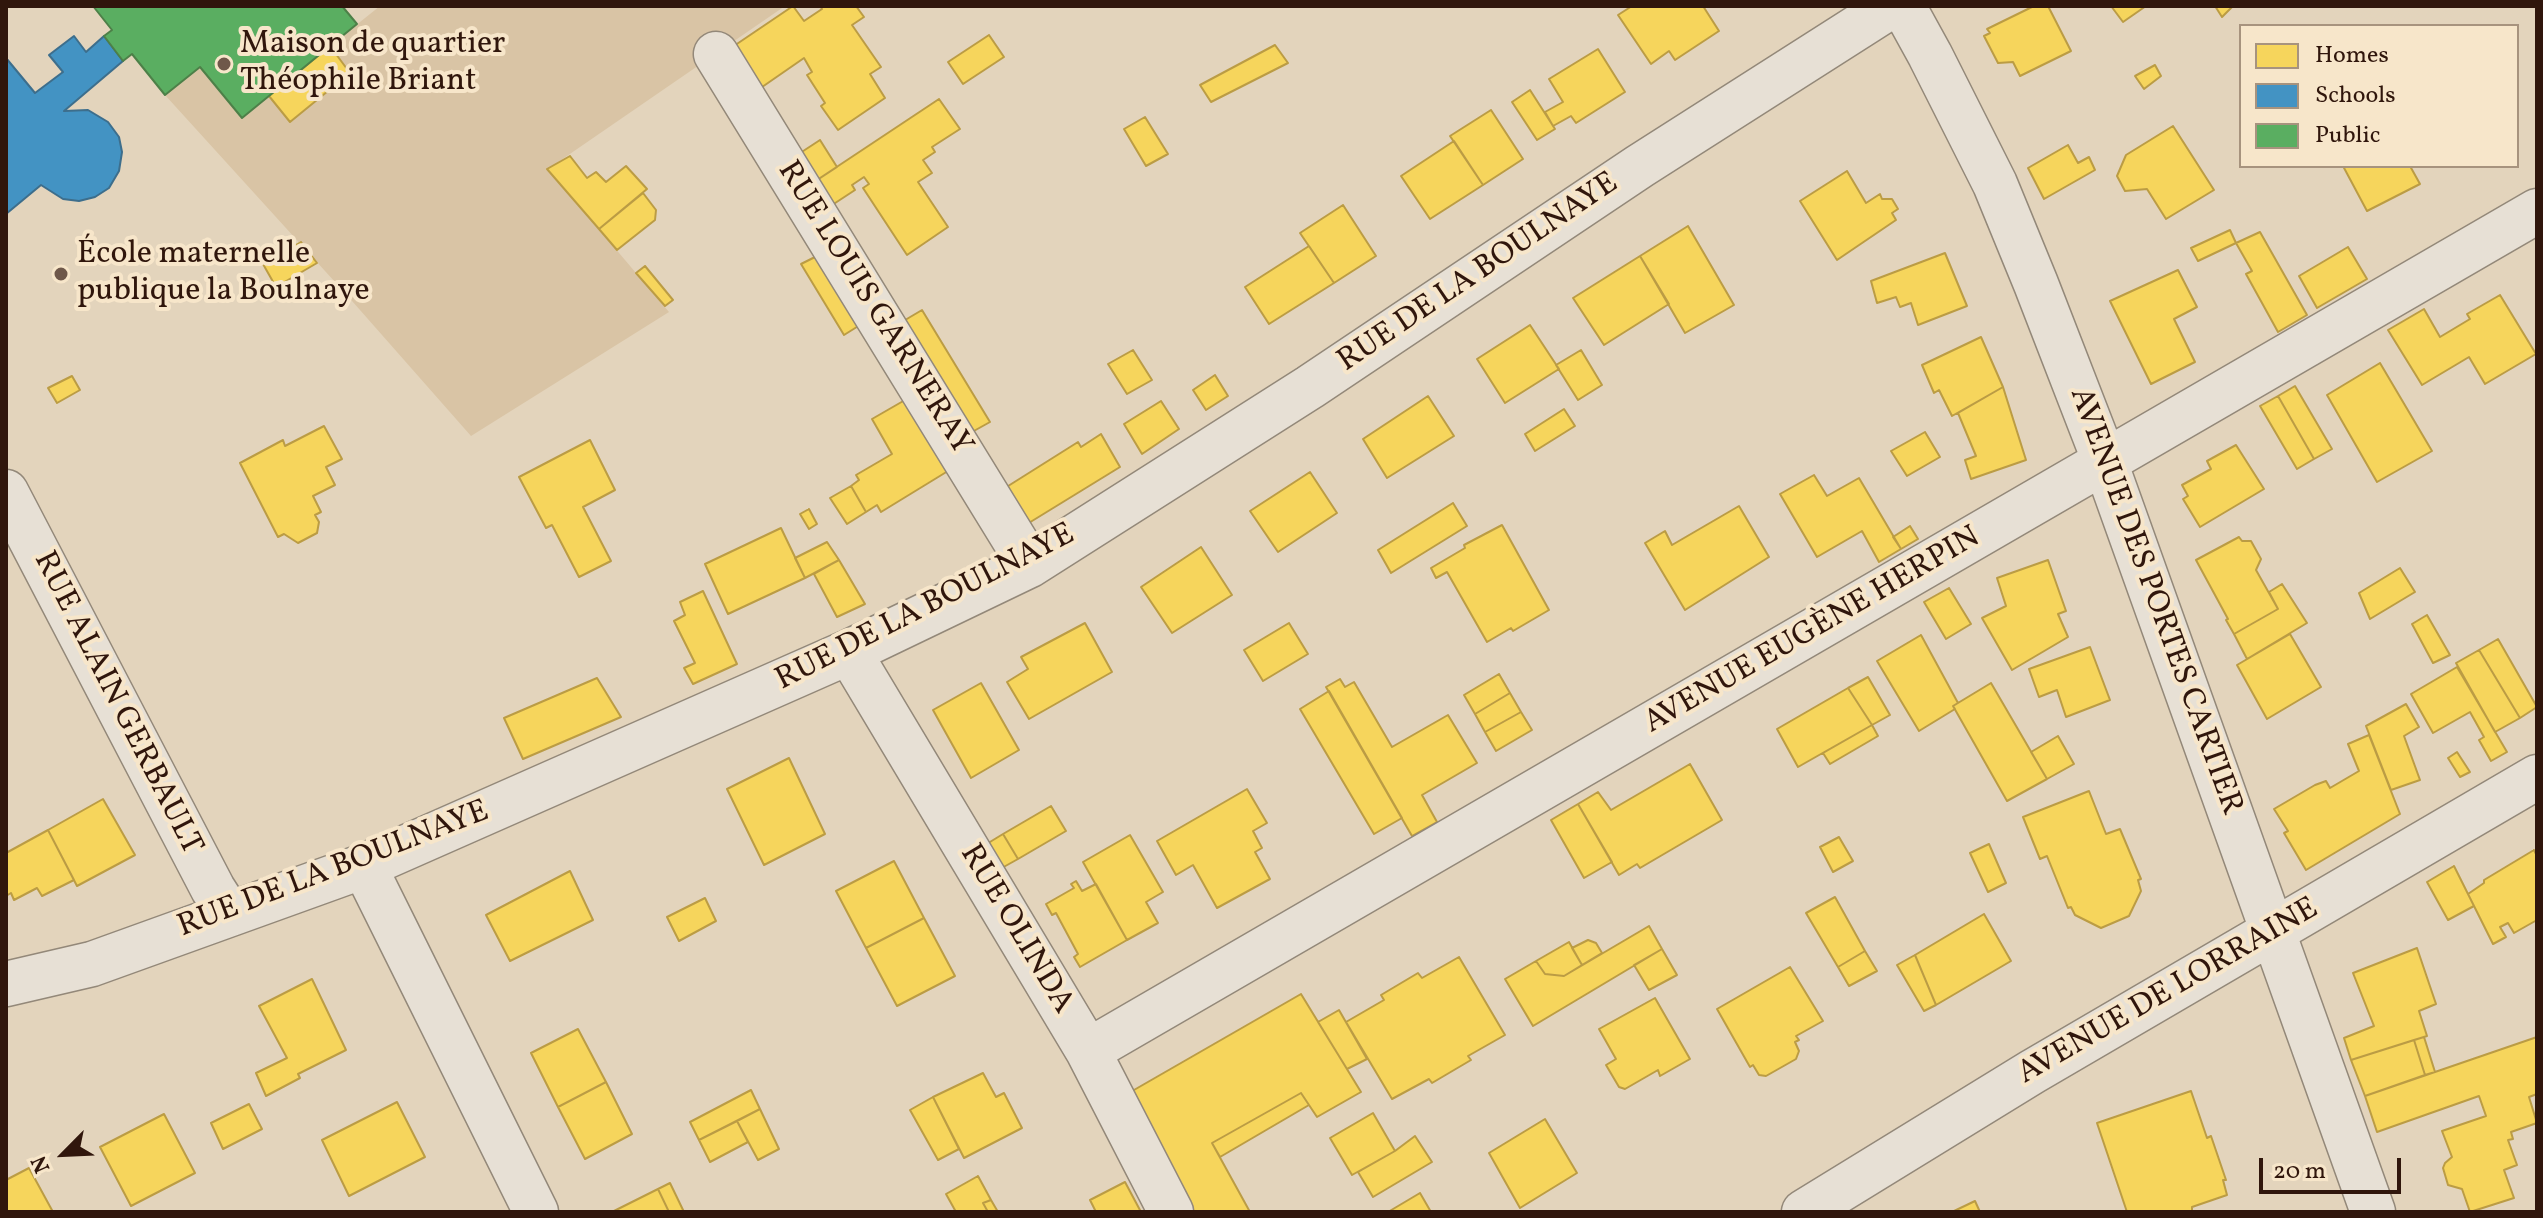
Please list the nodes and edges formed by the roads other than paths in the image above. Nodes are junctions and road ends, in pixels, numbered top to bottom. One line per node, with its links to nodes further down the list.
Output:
1 (1891, 6): 7 (street, RUE DE LA BOULNAYE)
2 (1903, 6): 5 (street, AVENUE DES PORTES CARTIER)
3 (716, 54): 7 (street, RUE LOUIS GARNERAY)
4 (2537, 211): 5 (street, AVENUE EUGÈNE HERPIN)
5 (2105, 462): 12 (street, AVENUE DES PORTES CARTIER); 14 (street, AVENUE EUGÈNE HERPIN)
6 (6, 492): 11 (street, RUE ALAIN GERBAULT)
7 (1030, 565): 8 (street, RUE DE LA BOULNAYE)
8 (849, 652): 10 (street, RUE DE LA BOULNAYE); 14 (street, RUE OLINDA)
9 (2537, 777): 12 (street, AVENUE DE LORRAINE)
10 (364, 866): 11 (street, RUE DE LA BOULNAYE); 15 (street)
11 (229, 914): 13 (street, RUE DE LA BOULNAYE)
12 (2274, 933): 17 (street, AVENUE DE LORRAINE); 18 (street, AVENUE DES PORTES CARTIER)
13 (6, 984)
14 (1088, 1051): 16 (street, RUE OLINDA)
15 (536, 1212)
16 (1171, 1212)
17 (1804, 1212)
18 (2373, 1212)

